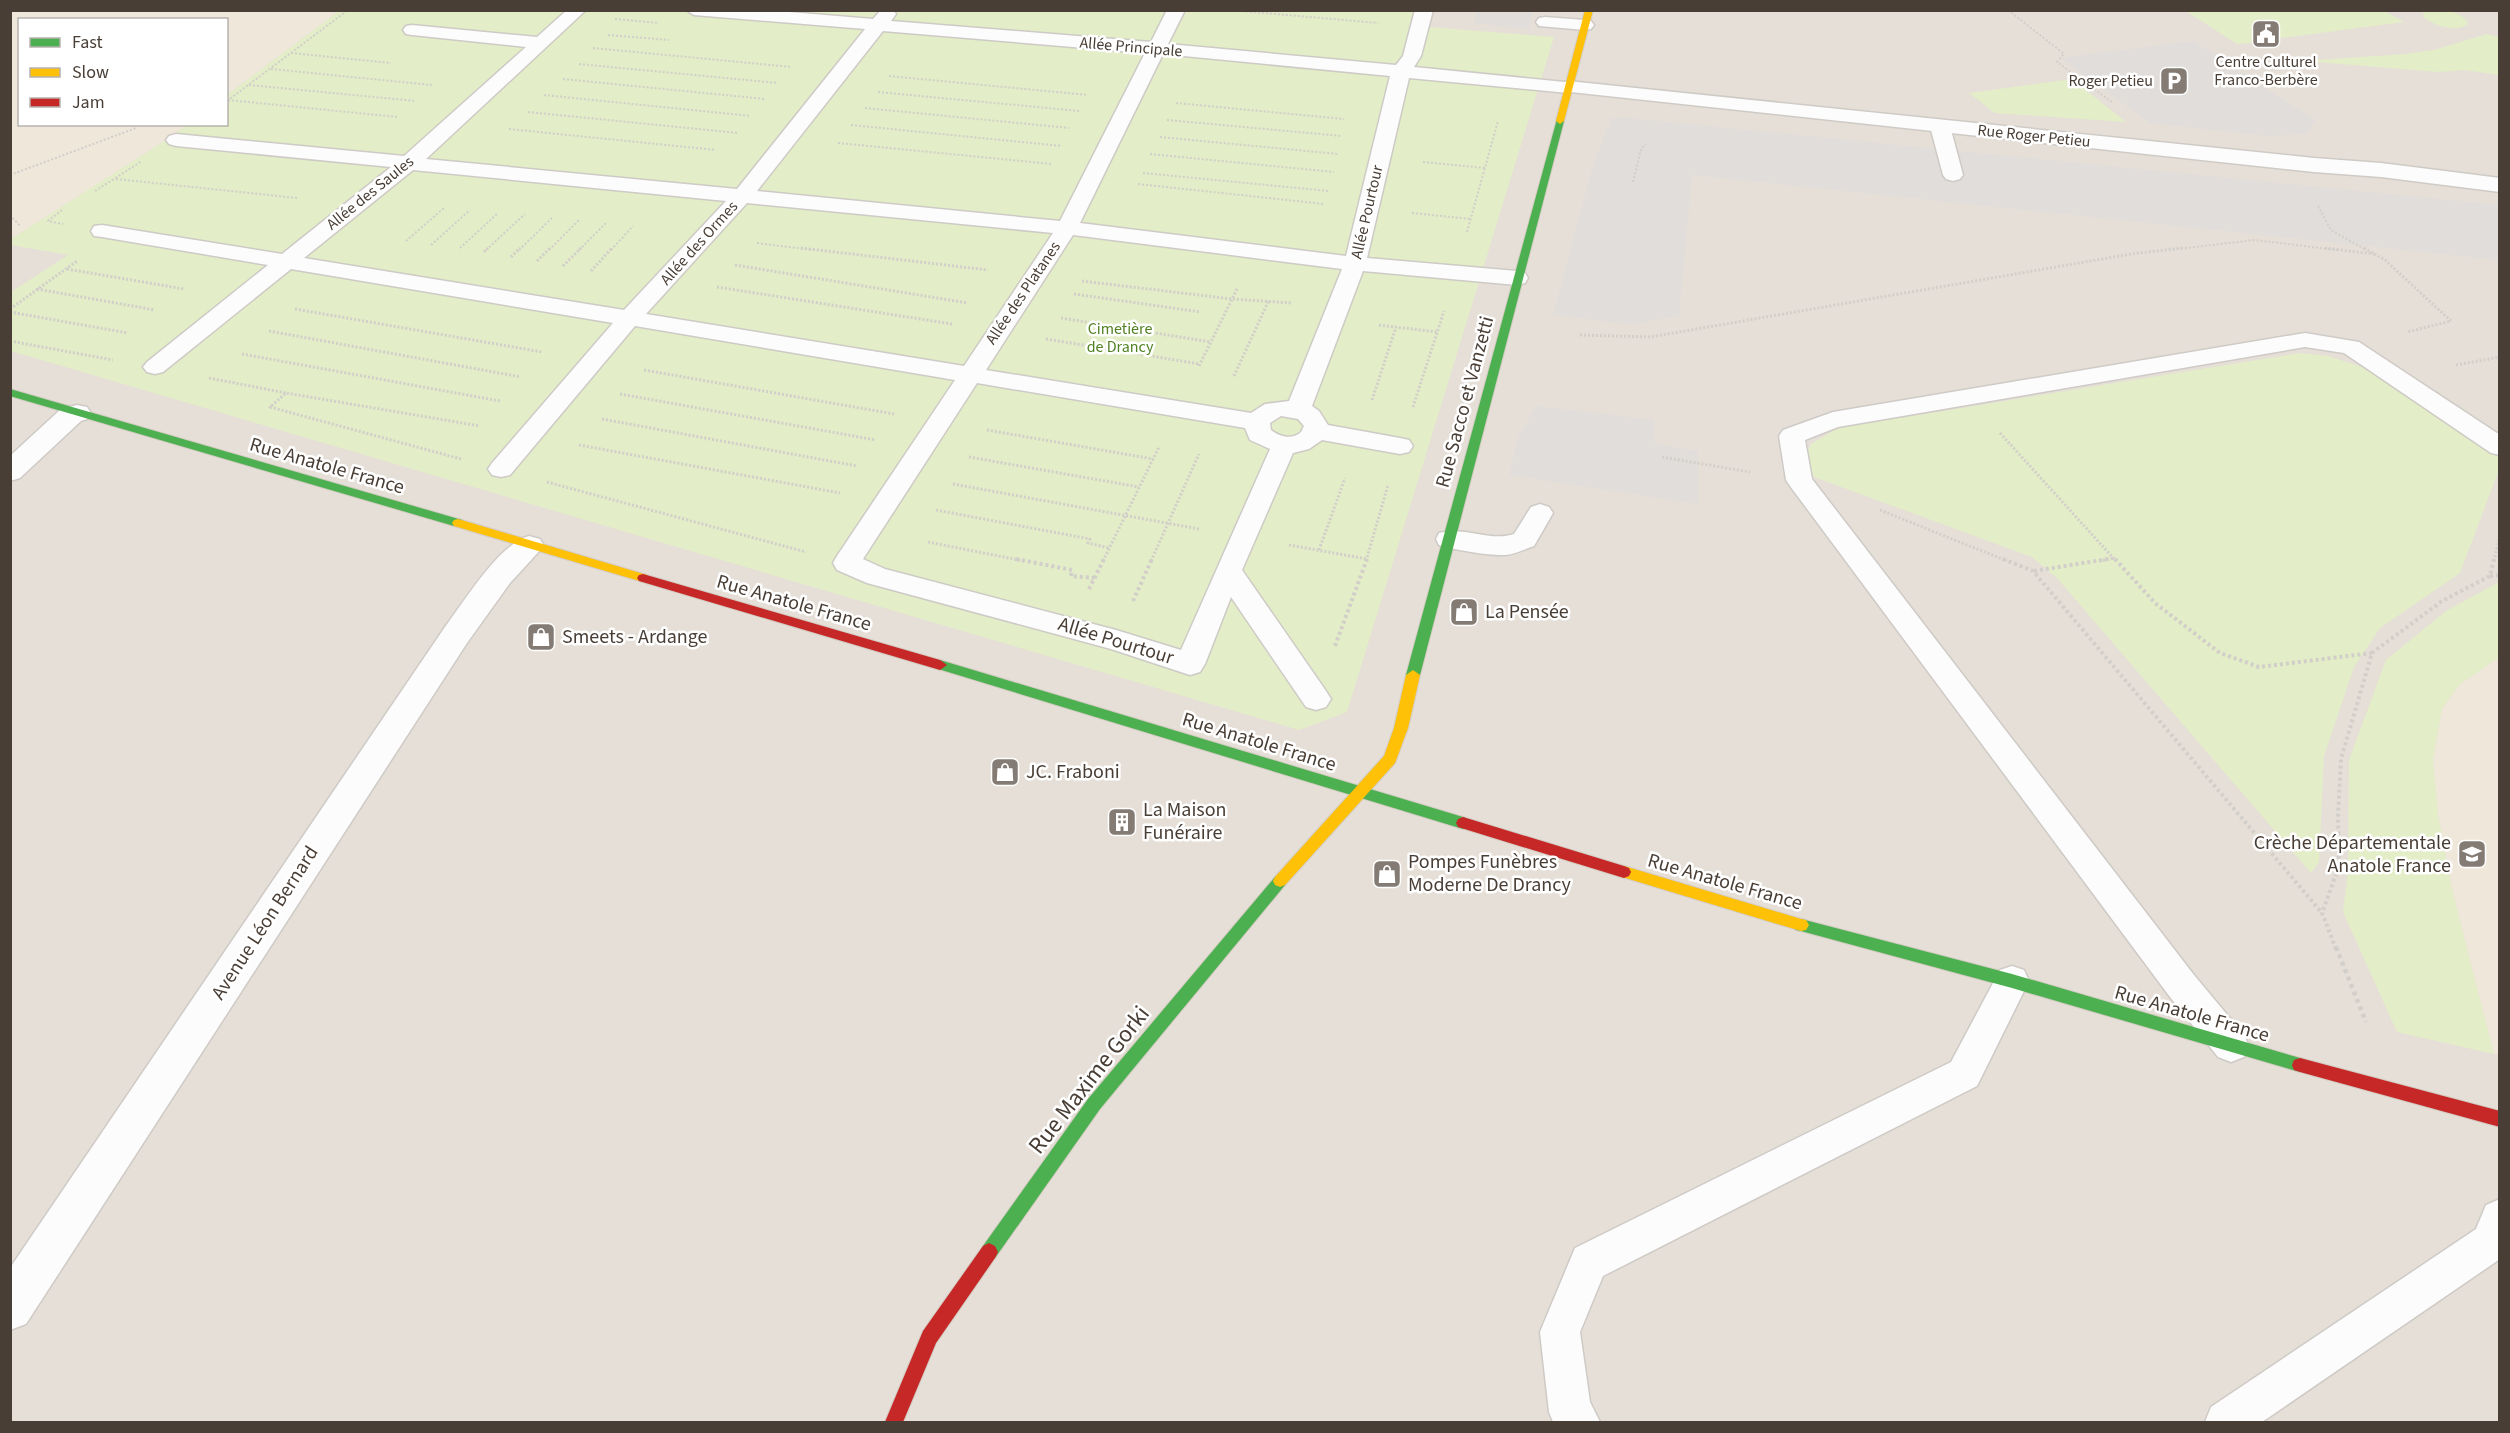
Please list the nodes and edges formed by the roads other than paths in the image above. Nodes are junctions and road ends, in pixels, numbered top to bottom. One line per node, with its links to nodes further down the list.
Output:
1 (578, 10): 9 (lane, Allée des Saules)
2 (694, 10): 6 (lane, Allée Principale)
3 (1176, 10): 10 (lane, Allée des Platanes)
4 (1422, 18): 11 (lane, Allée Pourtour)
5 (1587, 18): 7 (lane); 12 (main road, Rue Sacco et Vanzetti)
6 (883, 19): 10 (lane, Allée Principale); 18 (lane, Allée des Ormes)
7 (1545, 22)
8 (412, 30): 9 (lane)
9 (542, 44): 15 (lane, Allée des Saules)
10 (1156, 48): 11 (lane, Allée Principale); 19 (lane, Allée des Platanes)
11 (1401, 71): 12 (lane, Allée Principale); 22 (lane, Allée Pourtour)
12 (1568, 87): 13 (street, Rue Roger Petieu); 23 (main road, Rue Sacco et Vanzetti)
13 (1940, 126): 16 (lane); 17 (street, Rue Roger Petieu)
14 (176, 140): 15 (lane)
15 (410, 162): 18 (lane); 21 (lane, Allée des Saules)
16 (1953, 175)
17 (2499, 185)
18 (742, 196): 19 (lane); 24 (lane, Allée des Ormes)
19 (1067, 228): 22 (lane); 26 (lane, Allée des Platanes)
20 (110, 232): 21 (lane)
21 (288, 260): 24 (lane); 25 (lane, Allée des Saules)
22 (1355, 264): 23 (lane); 28 (lane, Allée Pourtour)
23 (1517, 278): 38 (main road, Rue Sacco et Vanzetti)
24 (629, 319): 26 (lane); 35 (lane, Allée des Ormes)
25 (155, 368)
26 (968, 375): 30 (lane); 40 (lane, Allée des Platanes)
27 (10, 393): 29 (main road, Rue Anatole France)
28 (1298, 410): 30 (lane); 31 (lane)
29 (78, 412): 36 (street); 39 (main road, Rue Anatole France)
30 (1257, 422): 32 (lane)
31 (1315, 431): 32 (lane); 33 (lane)
32 (1284, 445): 41 (lane, Allée Pourtour)
33 (1400, 446)
34 (2499, 447): 45 (lane)
35 (501, 470)
36 (10, 472)
37 (1540, 513): 38 (lane)
38 (1449, 539): 43 (main road, Rue Sacco et Vanzetti)
39 (529, 546): 43 (main road, Rue Anatole France); 48 (street, Avenue Léon Bernard)
40 (847, 563): 41 (lane, Allée Pourtour)
41 (1228, 571): 42 (lane)
42 (1316, 699)
43 (1360, 793): 44 (main road, Rue Anatole France); 49 (main road, Rue Maxime Gorki)
44 (2012, 981): 45 (main road, Rue Anatole France); 50 (lane)
45 (2231, 1046): 46 (main road, Rue Anatole France)
46 (2499, 1119)
47 (2499, 1218): 51 (lane)
48 (10, 1308)
49 (894, 1422)
50 (1579, 1422)
51 (2226, 1422)

